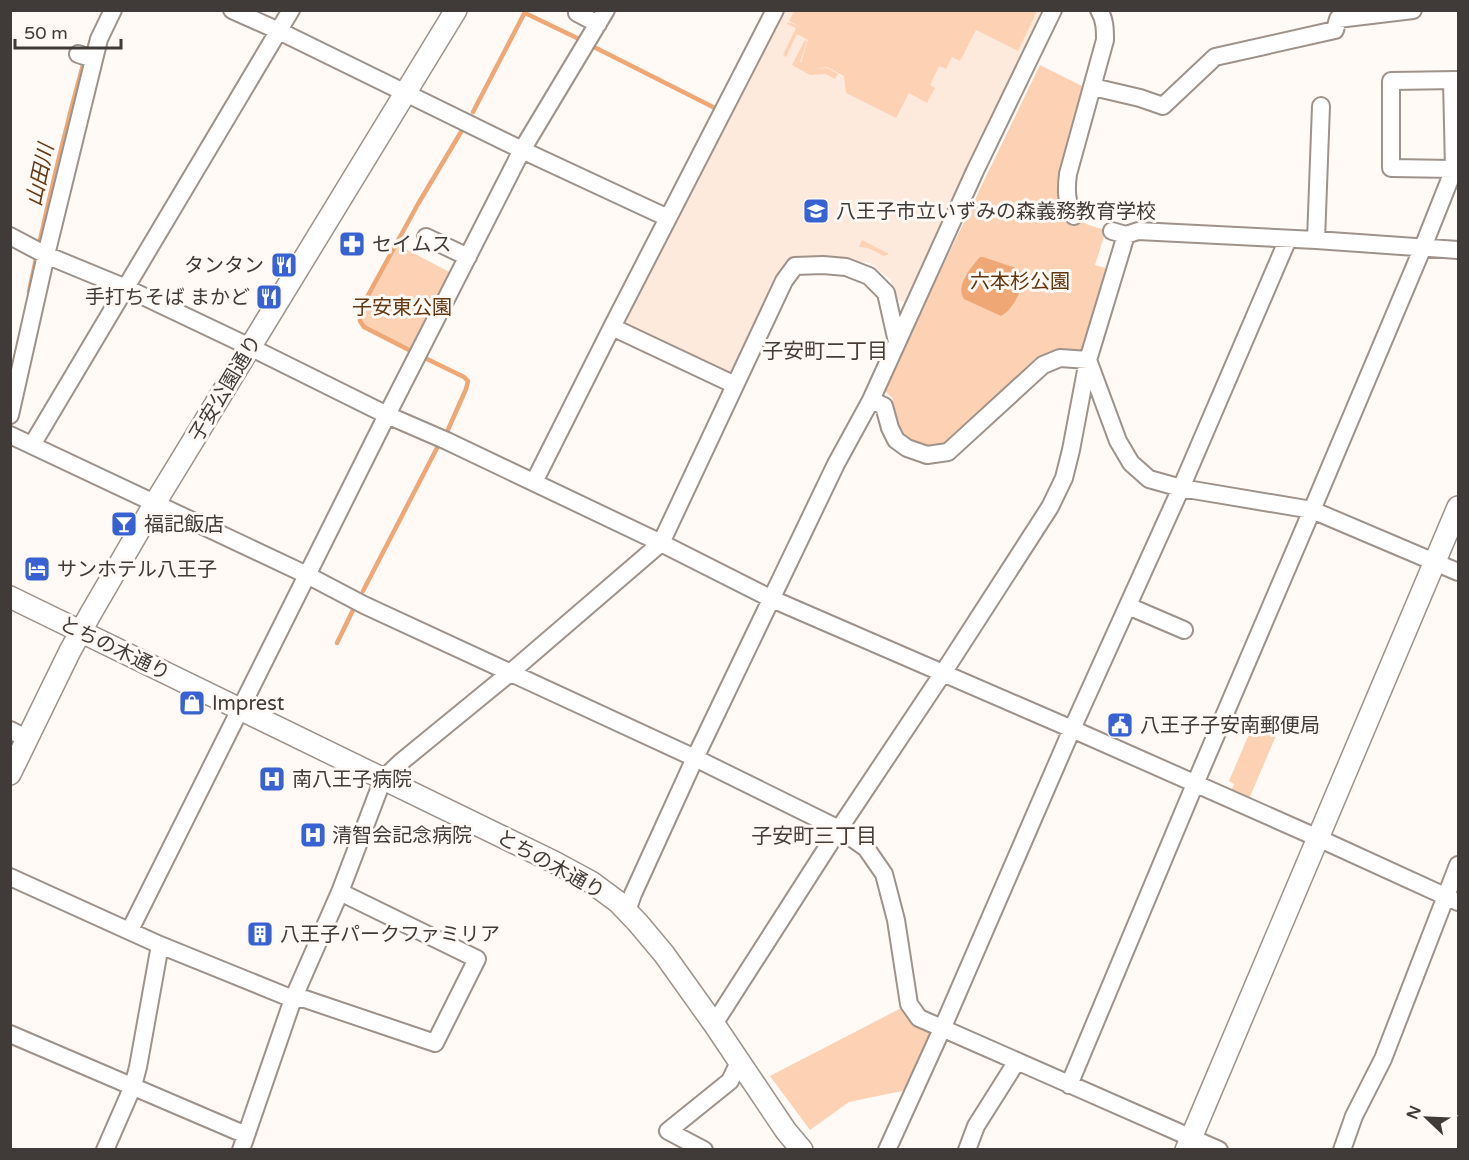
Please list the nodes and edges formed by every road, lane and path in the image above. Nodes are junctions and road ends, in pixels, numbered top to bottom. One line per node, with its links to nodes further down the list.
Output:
1 (114, 10): 26 (street)
2 (232, 10): 11 (street)
3 (291, 10): 11 (street)
4 (456, 10): 14 (street, 子安公園通り)
5 (776, 10): 19 (street)
6 (1053, 10): 30 (street)
7 (1099, 10): 13 (street)
8 (1413, 10): 13 (street)
9 (577, 13): 10 (street)
10 (602, 17): 16 (street)
11 (279, 31): 14 (street); 28 (street)
12 (1455, 80): 17 (street); 17 (street)
13 (1093, 87): 18 (street)
14 (406, 93): 16 (street); 31 (street, 子安公園通り)
15 (1321, 106): 23 (street)
16 (522, 150): 19 (street); 27 (street)
17 (1454, 169): 24 (street)
18 (1074, 216)
19 (668, 218): 29 (street)
20 (10, 236): 26 (street)
21 (426, 237): 27 (street)
22 (1288, 239): 23 (street); 32 (street); 40 (street)
23 (1316, 240): 24 (street)
24 (1423, 247): 25 (street); 43 (street)
25 (1458, 250)
26 (41, 253): 28 (street); 35 (street)
27 (468, 256): 36 (street)
28 (126, 288): 31 (street); 38 (street)
29 (612, 327): 33 (street); 39 (street)
30 (897, 342): 33 (street); 34 (street)
31 (250, 347): 36 (street); 41 (street, 子安公園通り)
32 (1088, 360): 34 (street); 40 (street); 54 (street)
33 (735, 385): 44 (street)
34 (871, 400): 49 (street)
35 (10, 415)
36 (387, 415): 39 (street); 47 (street)
37 (10, 435): 38 (street)
38 (32, 445): 41 (street)
39 (534, 482): 44 (street)
40 (1181, 488): 43 (street); 50 (street)
41 (155, 503): 47 (street); 52 (street, 子安公園通り)
42 (1458, 507): 45 (street)
43 (1312, 510): 45 (street); 61 (street)
44 (661, 543): 49 (street); 53 (street)
45 (1435, 562): 46 (street); 63 (street)
46 (1458, 572)
47 (307, 575): 53 (street); 55 (street)
48 (10, 597): 52 (street, とちの木通り)
49 (772, 599): 54 (street); 58 (street)
50 (1128, 606): 51 (street); 56 (street)
51 (1184, 630)
52 (81, 631): 55 (street, とちの木通り); 57 (street, 子安公園通り)
53 (511, 672): 58 (street); 60 (street)
54 (943, 673): 56 (street); 62 (street)
55 (240, 709): 60 (street, とちの木通り); 69 (street)
56 (1072, 729): 61 (street); 73 (street)
57 (19, 734): 59 (street, 子安公園通り)
58 (695, 758): 62 (street); 68 (street)
59 (10, 774)
60 (383, 779): 66 (street); 68 (street, とちの木通り)
61 (1195, 784): 63 (street); 77 (street)
62 (839, 829): 72 (street); 73 (street)
63 (1318, 838): 67 (street); 80 (street)
64 (1458, 865): 67 (street)
65 (10, 877): 69 (street)
66 (340, 892): 71 (street); 71 (street)
67 (1452, 899): 87 (street)
68 (627, 911): 72 (street, とちの木通り)
69 (130, 930): 70 (street)
70 (160, 945): 71 (street); 78 (street)
71 (293, 999): 79 (street)
72 (714, 1024): 76 (street, とちの木通り)
73 (942, 1029): 75 (street); 84 (street)
74 (10, 1034): 78 (street)
75 (1017, 1061): 77 (street); 85 (street)
76 (739, 1062): 82 (street); 83 (street, とちの木通り)
77 (1069, 1085): 80 (street)
78 (133, 1086): 79 (street); 81 (street)
79 (243, 1142)
80 (1189, 1144): 86 (street)
81 (105, 1149)
82 (704, 1149)
83 (802, 1149)
84 (887, 1149)
85 (966, 1149)
86 (1219, 1149)
87 (1342, 1149)

